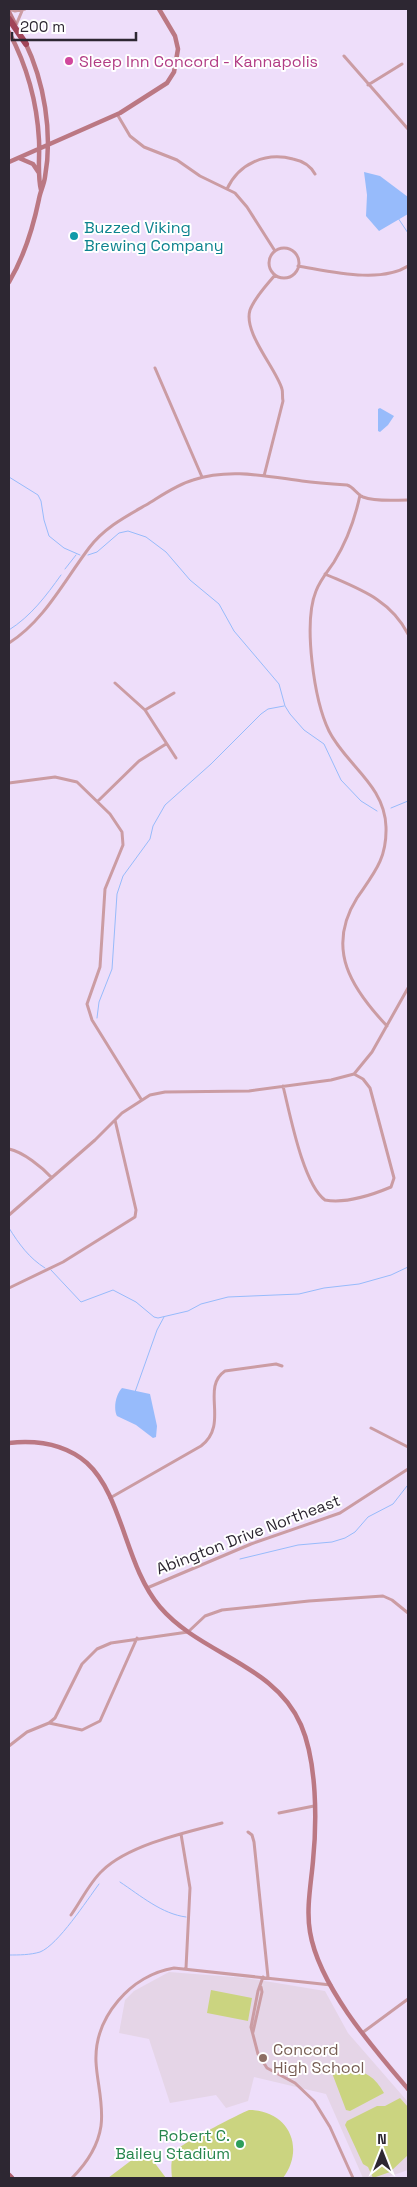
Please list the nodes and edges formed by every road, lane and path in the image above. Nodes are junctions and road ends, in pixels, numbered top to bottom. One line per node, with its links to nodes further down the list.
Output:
1 (159, 9): 11 (street)
2 (9, 10): 3 (street); 5 (street)
3 (24, 10): 5 (street)
4 (9, 19): 7 (highway)
5 (16, 25): 7 (street)
6 (9, 32): 14 (street)
7 (26, 44): 13 (street)
8 (344, 56): 10 (street)
9 (402, 64): 10 (street)
10 (368, 85): 12 (street)
11 (117, 114): 13 (street); 19 (street)
12 (408, 129)
13 (47, 145): 14 (street); 20 (street)
14 (40, 148): 15 (street); 17 (street)
15 (19, 158): 16 (street); 17 (street)
16 (9, 162)
17 (39, 173): 20 (street)
18 (315, 174): 19 (street)
19 (227, 189): 21 (street)
20 (41, 190): 25 (street)
21 (275, 251): 22 (street); 24 (street)
22 (298, 266): 23 (street); 24 (street)
23 (408, 266)
24 (275, 275): 27 (street)
25 (9, 282)
26 (155, 368): 28 (street)
27 (264, 476): 28 (street); 29 (street)
28 (202, 477): 33 (street)
29 (360, 495): 30 (street); 31 (street)
30 (408, 500)
31 (325, 574): 32 (street); 42 (street)
32 (408, 634)
33 (9, 643)
34 (115, 683): 36 (street)
35 (174, 694): 36 (street)
36 (145, 710): 37 (street)
37 (166, 744): 38 (street); 40 (street)
38 (176, 758)
39 (9, 783): 40 (street)
40 (98, 801): 45 (street)
41 (408, 988): 42 (street)
42 (387, 1026): 43 (street)
43 (354, 1074): 44 (street); 44 (street)
44 (283, 1086): 45 (street)
45 (141, 1099): 46 (street)
46 (115, 1120): 48 (street); 50 (street)
47 (9, 1149): 48 (street)
48 (52, 1178): 49 (street)
49 (9, 1215)
50 (9, 1288)
51 (282, 1366): 56 (street)
52 (371, 1428): 54 (street)
53 (9, 1443): 56 (street)
54 (408, 1447)
55 (408, 1469): 57 (street, Abington Drive Northeast)
56 (109, 1498): 57 (street)
57 (146, 1588): 59 (street)
58 (408, 1613): 59 (street)
59 (188, 1632): 60 (street); 63 (street)
60 (137, 1638): 61 (street); 61 (street)
61 (49, 1723): 62 (street)
62 (9, 1746)
63 (314, 1806): 64 (street); 71 (street)
64 (279, 1813)
65 (222, 1823): 67 (street)
66 (248, 1832): 70 (street)
67 (181, 1834): 68 (street); 69 (street)
68 (71, 1915)
69 (186, 1968): 70 (street); 77 (street)
70 (266, 1977): 71 (street); 78 (street)
71 (331, 1985): 73 (street)
72 (408, 1999): 73 (street)
73 (362, 2034): 74 (street)
74 (408, 2089)
75 (9, 2175): 76 (main road)
76 (12, 2178)
77 (72, 2178)
78 (353, 2178)

